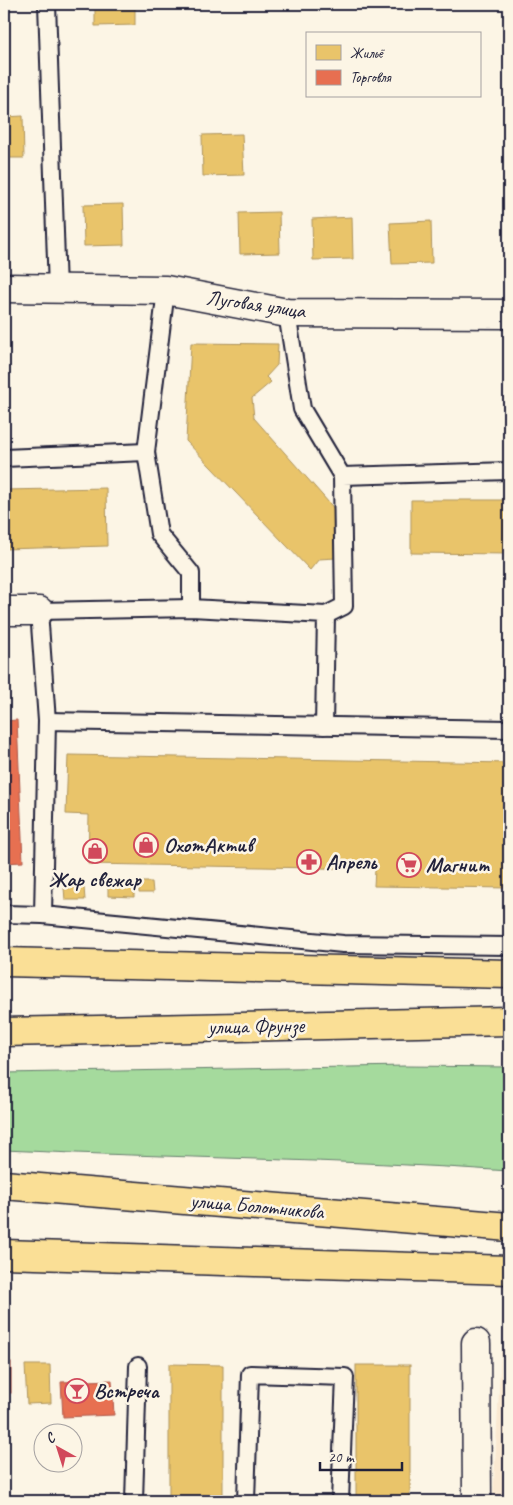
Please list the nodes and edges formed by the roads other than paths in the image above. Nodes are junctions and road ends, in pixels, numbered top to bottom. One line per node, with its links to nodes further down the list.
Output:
1 (47, 4): 3 (lane)
2 (4, 288): 3 (street, Луговая улица)
3 (57, 289): 4 (street, Луговая улица)
4 (166, 290): 5 (street, Луговая улица); 7 (lane)
5 (287, 313): 6 (street, Луговая улица); 10 (lane)
6 (509, 314)
7 (146, 452): 8 (lane); 11 (lane)
8 (4, 458)
9 (509, 472): 10 (lane)
10 (342, 476): 14 (lane)
11 (191, 608): 13 (lane); 14 (lane)
12 (4, 611): 13 (street)
13 (39, 611): 15 (lane)
14 (326, 615): 16 (lane)
15 (48, 721): 16 (lane); 19 (lane)
16 (324, 726): 17 (lane)
17 (509, 730)
18 (4, 914): 19 (lane)
19 (43, 915): 20 (lane)
20 (509, 946)
21 (4, 962): 22 (main road)
22 (509, 974)
23 (509, 1021): 24 (main road, улица Фрунзе)
24 (4, 1032)
25 (4, 1185): 26 (main road, улица Болотникова)
26 (509, 1227)
27 (4, 1254): 28 (main road)
28 (509, 1270)
29 (476, 1343): 34 (street)
30 (138, 1366): 31 (lane)
31 (134, 1501)
32 (246, 1501): 33 (lane)
33 (340, 1501)
34 (477, 1501)

